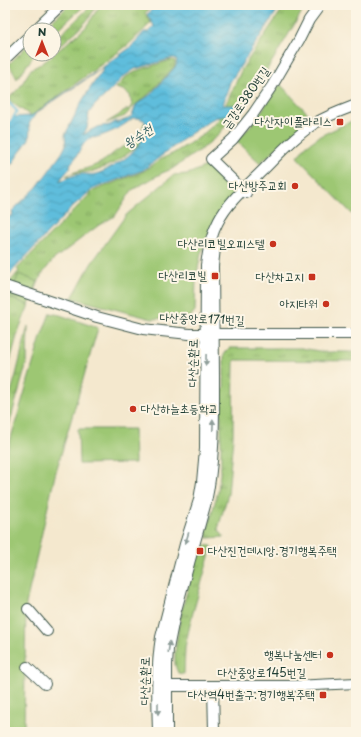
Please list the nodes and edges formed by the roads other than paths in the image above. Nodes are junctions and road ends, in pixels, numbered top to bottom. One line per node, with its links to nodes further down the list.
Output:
1 (61, 5): 3 (street)
2 (320, 5): 8 (street, 금강로380번길)
3 (43, 22)
4 (22, 43): 5 (street)
5 (5, 59)
6 (356, 106): 8 (street, 다산순환로)
7 (356, 112): 8 (street, 다산순환로)
8 (245, 192): 10 (street, 다산순환로)
9 (5, 286): 10 (street, 다산중앙로171번길)
10 (210, 334): 11 (street, 다산중앙로171번길); 17 (street, 다산순환로, one-way to 10); 19 (street, 다산순환로, one-way to 19)
11 (356, 334)
12 (28, 609): 13 (street)
13 (47, 631)
14 (27, 667): 16 (street)
15 (356, 683): 18 (street, 다산중앙로145번길)
16 (45, 684)
17 (168, 686): 18 (street, 다산중앙로145번길); 20 (street, 다산순환로)
18 (213, 686): 21 (street)
19 (158, 732)
20 (167, 732)
21 (214, 732)

